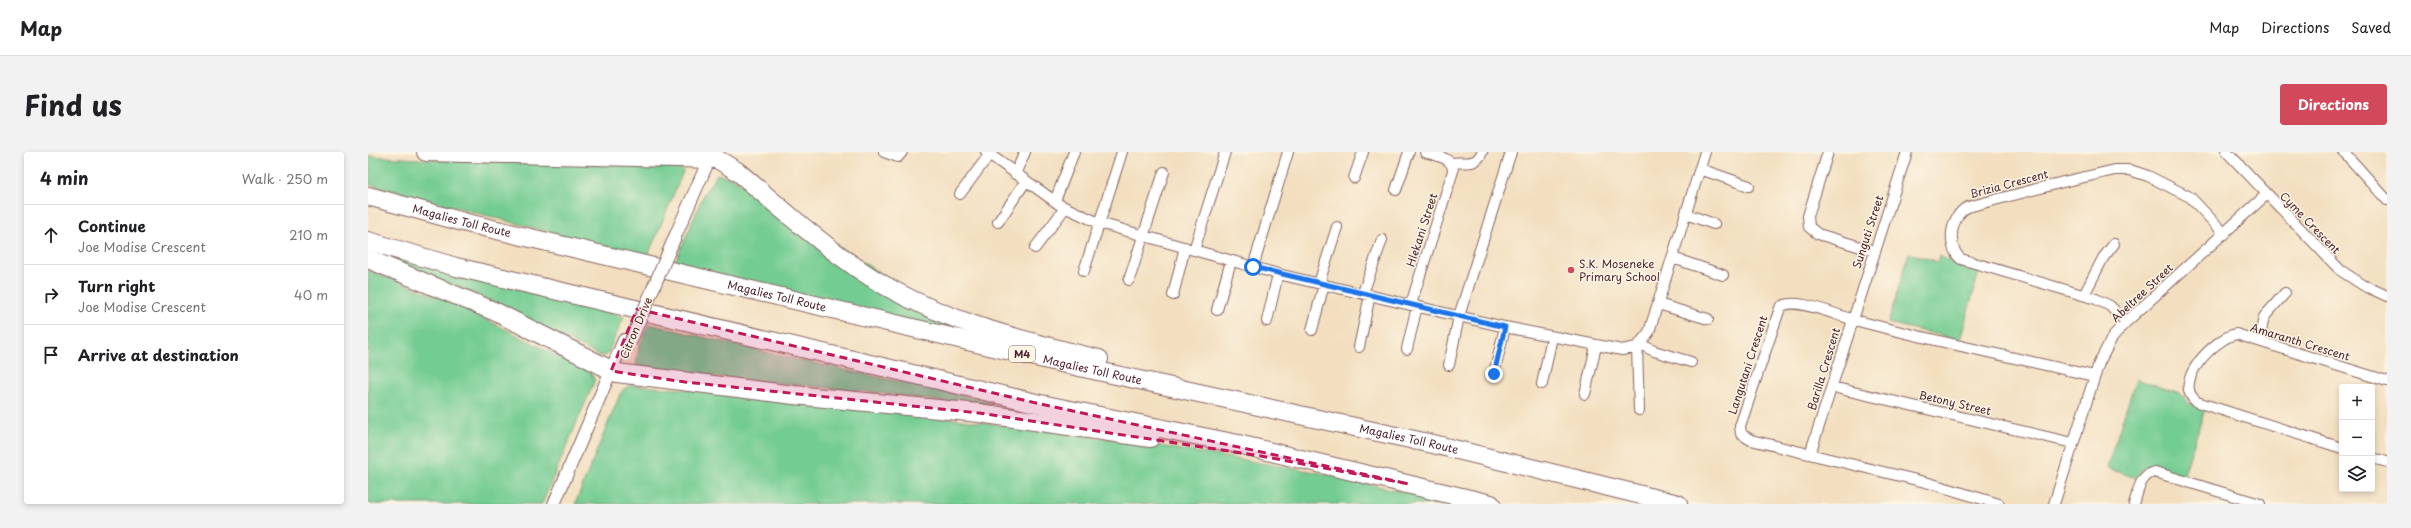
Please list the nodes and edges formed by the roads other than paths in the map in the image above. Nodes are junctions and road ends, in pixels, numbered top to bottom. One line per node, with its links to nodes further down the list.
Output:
1 (426, 152): 20 (highway)
2 (884, 152): 3 (street)
3 (902, 152)
4 (1025, 152): 24 (street)
5 (1074, 152): 33 (street)
6 (1122, 152): 37 (street)
7 (1225, 152): 46 (street)
8 (1288, 152): 51 (street)
9 (1362, 152): 25 (street)
10 (1409, 152): 28 (street)
11 (1482, 152): 21 (street)
12 (1511, 152): 65 (street)
13 (1705, 152): 22 (street)
14 (1828, 152): 47 (street)
15 (1907, 152): 47 (street, Sunguti Street)
16 (2227, 152): 30 (street, Cyme Crescent)
17 (2344, 152): 32 (street)
18 (1431, 153): 21 (street)
19 (988, 154): 24 (street); 29 (street)
20 (707, 155): 80 (street, Citron Drive, bridge); 89 (highway)
21 (1451, 163): 63 (street, Hlekani Street)
22 (1700, 170): 27 (street); 35 (street)
23 (1164, 172): 41 (street)
24 (1015, 174): 26 (street)
25 (1354, 178)
26 (1026, 181): 33 (street); 36 (street)
27 (1749, 186)
28 (1396, 190)
29 (960, 194)
30 (2266, 195): 40 (street, Abeltree Street); 61 (street, Cyme Crescent)
31 (368, 196): 89 (highway, Magalies Toll Route / M4)
32 (2387, 200)
33 (1055, 201): 34 (street)
34 (1065, 208): 37 (street); 45 (street)
35 (1686, 214): 38 (street); 48 (street)
36 (998, 222)
37 (1099, 223): 41 (street); 52 (street)
38 (1714, 224)
39 (1337, 227): 56 (street)
40 (2224, 234): 60 (street, Brizia Crescent); 69 (street, Abeltree Street)
41 (1144, 236): 46 (street); 55 (street)
42 (1382, 240): 58 (street)
43 (368, 241): 94 (highway)
44 (2114, 244): 60 (street)
45 (1035, 248)
46 (1189, 249): 50 (street); 59 (street)
47 (1874, 252): 67 (street, Sunguti Street)
48 (1673, 258): 54 (street); 62 (street)
49 (368, 259): 80 (highway)
50 (1231, 261): 51 (street); 64 (street)
51 (1253, 267): 53 (street)
52 (1084, 271)
53 (1278, 274): 56 (street); 68 (street)
54 (1723, 275)
55 (1129, 280)
56 (1321, 284): 58 (street); 71 (street)
57 (2285, 293): 73 (street)
58 (1366, 294): 63 (street); 76 (street)
59 (1173, 295)
60 (2084, 295): 69 (street, Brizia Crescent)
61 (2387, 296)
62 (1658, 304): 66 (street); 74 (street)
63 (1414, 305): 65 (street); 77 (street, Hlekani Street)
64 (1217, 310)
65 (1459, 316): 70 (street); 79 (street)
66 (1708, 320)
67 (1852, 320): 82 (street, Barilla Crescent); 85 (street, Barilla Crescent); 91 (street, Langutani Crescent)
68 (1267, 321)
69 (2126, 322): 82 (street, Abeltree Street)
70 (1505, 327): 72 (street); 81 (street)
71 (1312, 330)
72 (1552, 337): 75 (street); 84 (street)
73 (2259, 341): 83 (street, Amaranth Crescent); 90 (street, Amaranth Crescent)
74 (1638, 345): 75 (street); 78 (street); 87 (street)
75 (1596, 346): 86 (street)
76 (1359, 347)
77 (1407, 349)
78 (1690, 362)
79 (1449, 365)
80 (614, 372): 94 (highway); 95 (street, Citron Drive); 96 (street, Citron Drive)
81 (1494, 374)
82 (2094, 376): 88 (street, Abeltree Street)
83 (2387, 381)
84 (1542, 384)
85 (1832, 387): 88 (street, Betony Street); 91 (street, Barilla Crescent)
86 (1585, 394)
87 (1639, 410)
88 (2073, 443): 100 (street, Abeltree Street)
89 (1433, 444): 98 (highway, Magalies Toll Route / M4)
90 (2339, 447)
91 (1810, 454): 99 (street)
92 (2375, 459): 93 (street)
93 (2387, 462)
94 (1409, 484): 97 (highway)
95 (554, 504)
96 (562, 504)
97 (1491, 504)
98 (1678, 504)
99 (1999, 504)
100 (2054, 504)
101 (2134, 504): 102 (street)
102 (2260, 504)

